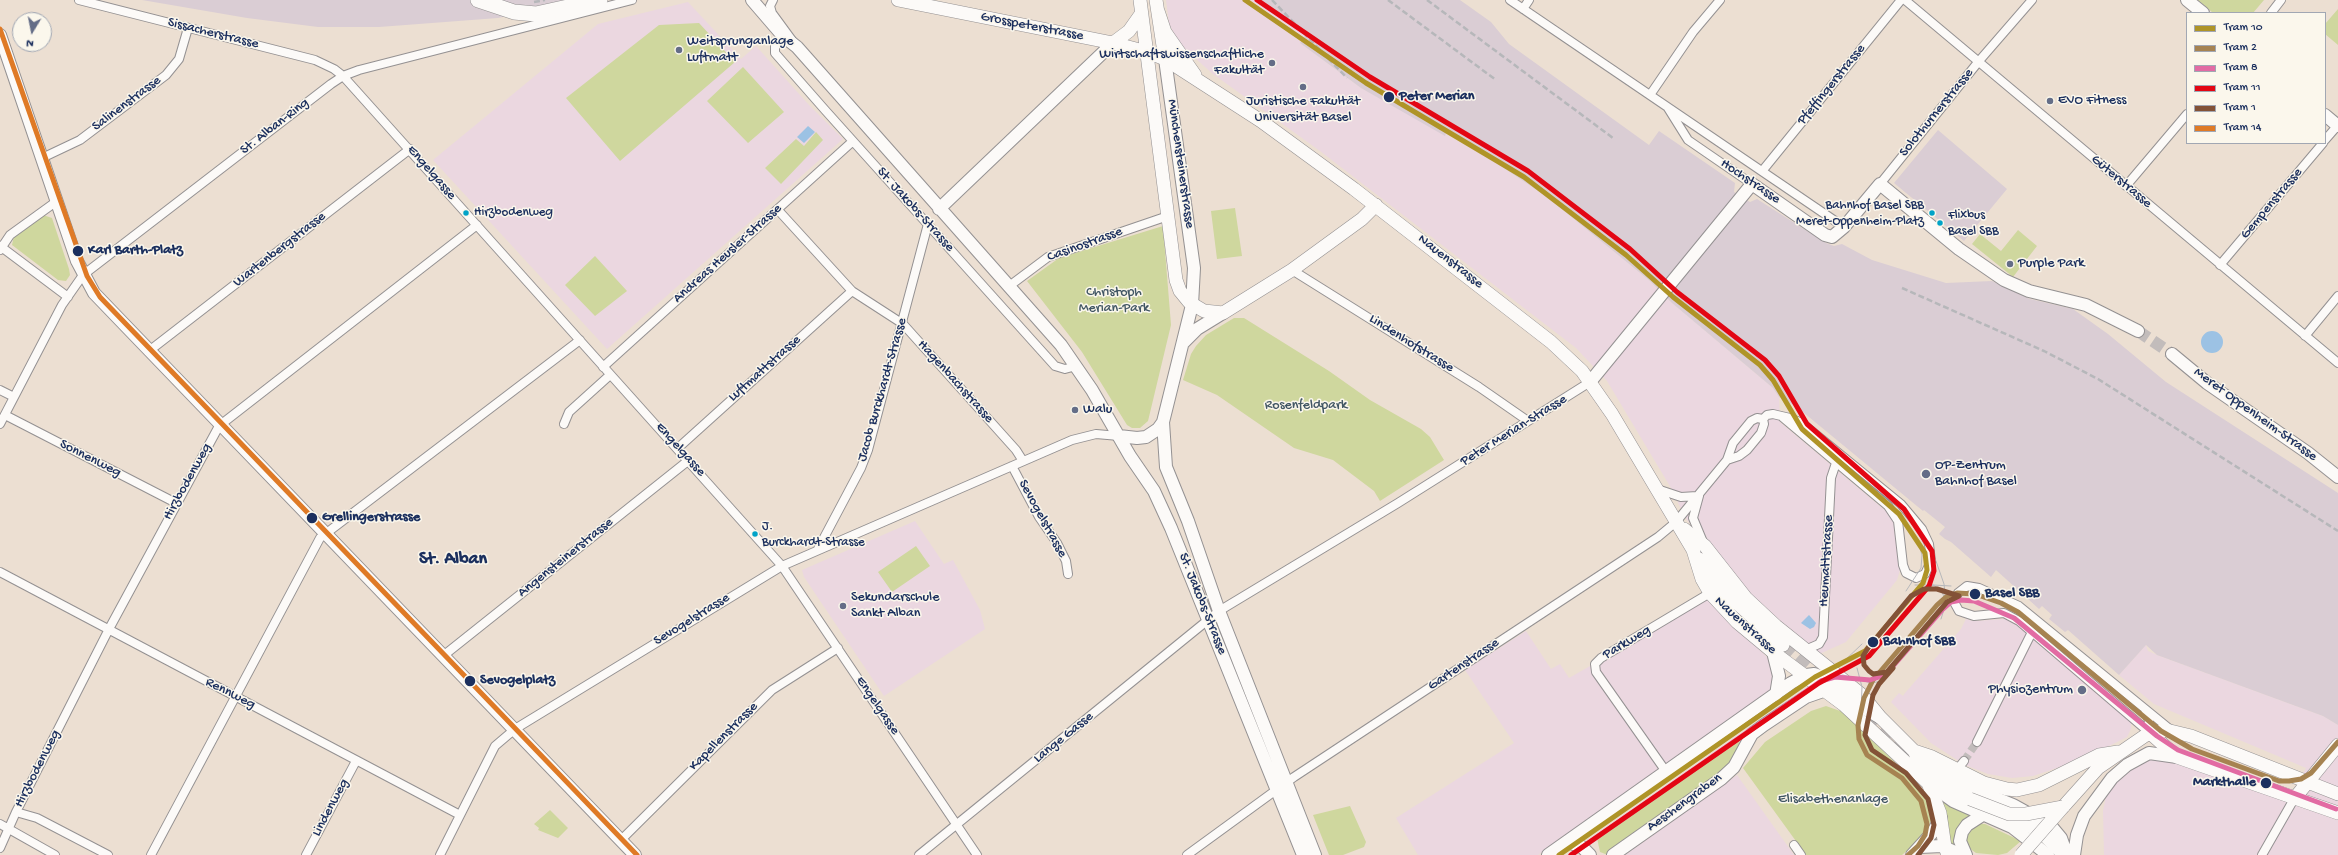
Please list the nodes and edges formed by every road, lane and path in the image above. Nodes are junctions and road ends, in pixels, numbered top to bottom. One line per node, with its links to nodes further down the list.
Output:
1 (79, 0): 22 (street, Sissacherstrasse)
2 (478, 0): 3 (highway)
3 (600, 0)
4 (632, 0): 30 (street, St. Alban-Ring)
5 (752, 0): 24 (main road, St. Jakobs-Strasse)
6 (773, 0): 26 (street, St. Jakobs-Strasse)
7 (898, 0): 25 (main road, Grosspeterstrasse)
8 (1140, 0): 21 (main road, Münchensteinerstrasse)
9 (1510, 0): 18 (street, Hochstrasse)
10 (1529, 0): 18 (street)
11 (1720, 0): 32 (street)
12 (1902, 0): 42 (street, Pfeffingerstrasse)
13 (1905, 0): 29 (street, Güterstrasse)
14 (2032, 0): 29 (street, Solothurnerstrasse)
15 (2187, 0): 19 (main road)
16 (2281, 0): 20 (street)
17 (1157, 5): 28 (main road, Münchensteinerstrasse); 31 (main road)
18 (1523, 9): 32 (street, Hochstrasse)
19 (2202, 12)
20 (2272, 12)
21 (1141, 14): 25 (main road); 27 (main road, Münchensteinerstrasse)
22 (188, 28): 30 (street, Sissacherstrasse); 41 (street, Salinenstrasse)
23 (0, 35): 41 (main road)
24 (783, 36): 26 (main road, St. Jakobs-Strasse); 38 (street, St. Jakobs-Strasse)
25 (1113, 43): 27 (main road, Grosspeterstrasse); 48 (main road)
26 (797, 47): 48 (main road, St. Jakobs-Strasse)
27 (1147, 52): 28 (main road, Grosspeterstrasse); 50 (main road, Münchensteinerstrasse)
28 (1165, 59): 31 (main road, Nauenstrasse); 62 (main road, Münchensteinerstrasse)
29 (1978, 62): 44 (street, Solothurnerstrasse); 45 (street, Güterstrasse)
30 (343, 76): 40 (street, Engelgasse); 57 (street, St. Alban-Ring)
31 (1197, 78): 47 (main road, Nauenstrasse)
32 (1650, 95): 33 (street, Hochstrasse)
33 (1668, 107): 42 (street, Hochstrasse); 43 (street, Hochstrasse)
34 (2186, 115): 45 (street)
35 (2326, 117): 36 (main road)
36 (2338, 126): 37 (street)
37 (2326, 139)
38 (853, 141): 49 (street, Andreas Heusler-Strasse); 51 (street, St. Jakobs-Strasse)
39 (2322, 144): 55 (street, Gempenstrasse)
40 (410, 149): 52 (street, Engelgasse); 69 (street, Wartenbergstrasse)
41 (42, 158): 46 (main road)
42 (1763, 170): 53 (street, Hochstrasse)
43 (1752, 184): 53 (main road, Hochstrasse); 75 (main road, Peter Merian-Strasse)
44 (1880, 184): 53 (main road, Solothurnerstrasse); 65 (main road)
45 (2126, 186): 55 (street, Güterstrasse)
46 (57, 202): 54 (street); 57 (main road)
47 (1376, 205): 56 (main road); 75 (main road, Nauenstrasse)
48 (939, 209): 58 (main road, St. Jakobs-Strasse)
49 (778, 210): 59 (street, Hagenbachstrasse); 73 (street, Andreas Heusler-Strasse)
50 (1168, 216): 58 (street, Casinostrasse); 62 (main road, Münchensteinerstrasse)
51 (928, 224): 64 (street, Jacob Burckhardt-Strasse); 72 (street, St. Jakobs-Strasse)
52 (477, 225): 67 (street, Engelgasse); 85 (street, Hirzbodenweg)
53 (1844, 227)
54 (1, 248): 60 (street)
55 (2220, 265): 66 (street, Güterstrasse)
56 (1292, 270): 63 (main road); 81 (street, Lindenhofstrasse)
57 (83, 275): 60 (street, St. Alban-Ring); 69 (main road)
58 (1008, 287): 72 (main road, St. Jakobs-Strasse)
59 (852, 291): 64 (street, Hagenbachstrasse); 87 (street, Luftmattstrasse)
60 (68, 296): 77 (street, St. Alban-Ring)
61 (2338, 296): 66 (street)
62 (1192, 305): 63 (main road); 68 (main road, Münchensteinerstrasse)
63 (1223, 313): 68 (main road)
64 (903, 324): 90 (street, Hagenbachstrasse); 100 (street, Jacob Burckhardt-Strasse)
65 (2138, 331)
66 (2305, 336): 71 (street, Güterstrasse)
67 (580, 340): 73 (street, Engelgasse); 98 (street)
68 (1183, 343): 82 (main road, Münchensteinerstrasse)
69 (149, 351): 85 (main road)
70 (2172, 354): 93 (main road, Meret Oppenheim-Strasse)
71 (2338, 363)
72 (1076, 366): 86 (main road, St. Jakobs-Strasse)
73 (603, 367): 74 (street, Engelgasse)
74 (610, 376): 84 (street); 87 (street, Engelgasse)
75 (1590, 382): 81 (street, Peter Merian-Strasse); 94 (main road, Nauenstrasse)
76 (0, 390): 77 (street)
77 (14, 397): 78 (street, St. Alban-Ring)
78 (5, 415): 83 (street, St. Alban-Ring); 96 (street, Sonnenweg)
79 (1781, 416): 80 (street); 91 (street); 91 (street)
80 (1763, 419): 89 (street, Gartenstrasse); 89 (street, Gartenstrasse)
81 (1528, 421): 105 (street, Peter Merian-Strasse)
82 (1163, 422): 86 (main road); 105 (main road, St. Jakobs-Strasse)
83 (0, 424)
84 (564, 424)
85 (220, 425): 96 (street, Hirzbodenweg); 98 (main road)
86 (1119, 436): 90 (street, Sevogelstrasse); 106 (main road, St. Jakobs-Strasse)
87 (678, 448): 88 (street, Engelgasse)
88 (689, 460): 101 (street, Engelgasse); 112 (street, Angensteinerstrasse)
89 (1727, 460): 95 (street, Gartenstrasse)
90 (1023, 461): 92 (street, Sevogelstrasse)
91 (1836, 463): 111 (street, Heumattstrasse)
92 (1012, 466): 100 (street, Sevogelstrasse); 103 (street, Sevogelstrasse)
93 (2338, 477)
94 (1656, 488): 95 (street); 97 (main road, Nauenstrasse)
95 (1699, 494): 97 (street, Gartenstrasse); 99 (street)
96 (176, 503): 107 (street, Hirzbodenweg)
97 (1676, 522): 99 (main road, Nauenstrasse); 132 (street, Gartenstrasse)
98 (325, 534): 112 (main road); 116 (street)
99 (1699, 548): 104 (main road, Nauenstrasse); 110 (main road); 111 (main road, Nauenstrasse)
100 (818, 549): 101 (street, Sevogelstrasse)
101 (782, 566): 109 (street, Engelgasse); 119 (street, Sevogelstrasse)
102 (0, 572): 107 (street, Rennweg)
103 (1068, 574)
104 (1710, 593): 110 (main road, Nauenstrasse); 129 (street, Parkweg)
105 (1219, 611): 106 (street, Peter Merian-Strasse); 132 (main road, St. Jakobs-Strasse)
106 (1209, 620): 132 (main road, St. Jakobs-Strasse); 143 (street, Lange Gasse)
107 (109, 629): 116 (street, Rennweg); 137 (street, Hirzbodenweg)
108 (2032, 632): 117 (street); 121 (street); 122 (street)
109 (838, 648): 143 (street, Engelgasse); 145 (street, Kapellenstrasse)
110 (1778, 649): 113 (main road, Nauenstrasse); 115 (main road)
111 (1805, 650): 118 (main road)
112 (443, 656): 119 (main road)
113 (1806, 675): 114 (main road); 115 (main road); 118 (main road)
114 (1826, 690): 131 (main road); 164 (main road, Aeschengraben)
115 (1776, 695): 129 (main road)
116 (235, 697): 127 (street, Rennweg); 153 (street)
117 (2144, 709): 120 (street); 121 (street)
118 (1880, 718): 125 (main road)
119 (514, 730): 140 (street, Sevogelstrasse); 145 (main road)
120 (2171, 731): 121 (main road); 130 (main road)
121 (2144, 736): 124 (main road); 124 (main road); 128 (main road)
122 (1977, 742)
123 (2338, 745): 130 (main road)
124 (2163, 747): 126 (main road)
125 (1914, 750): 128 (main road); 134 (main road); 170 (main road)
126 (2177, 757): 135 (main road); 171 (main road)
127 (356, 761): 140 (street, Rennweg); 154 (street, Lindenweg)
128 (2093, 764): 136 (main road)
129 (1667, 773): 146 (main road)
130 (2308, 782): 133 (main road); 135 (main road)
131 (1928, 783): 138 (main road); 141 (main road)
132 (1282, 786): 159 (street, Gartenstrasse); 160 (main road, St. Jakobs-Strasse); 161 (main road, St. Jakobs-Strasse)
133 (2338, 794)
134 (1973, 799): 136 (main road, bridge); 170 (main road)
135 (2294, 799): 139 (main road); 172 (street)
136 (2064, 805): 168 (main road, bridge)
137 (16, 812): 144 (street, Hirzbodenweg); 152 (street)
138 (1984, 814): 167 (main road); 169 (main road)
139 (2338, 814)
140 (460, 815): 155 (street, Sevogelstrasse)
141 (1941, 818): 149 (main road); 150 (main road)
142 (0, 824): 144 (street)
143 (956, 825): 157 (street, Lange Gasse); 158 (street, Engelgasse)
144 (9, 829): 148 (street, Hirzbodenweg); 151 (street)
145 (621, 840): 156 (main road)
146 (1568, 842): 162 (main road); 163 (main road)
147 (1794, 845): 165 (street)
148 (0, 848)
149 (1916, 851): 150 (main road)
150 (1947, 851): 166 (main road)
151 (55, 855)
152 (108, 855)
153 (151, 855)
154 (306, 855)
155 (440, 855)
156 (635, 855)
157 (919, 855)
158 (977, 855)
159 (1187, 855)
160 (1303, 855)
161 (1314, 855)
162 (1548, 855)
163 (1590, 855)
164 (1613, 855)
165 (1801, 855)
166 (1962, 855)
167 (1966, 855)
168 (2021, 855)
169 (2048, 855)
170 (2066, 855)
171 (2074, 855)
172 (2262, 855)

